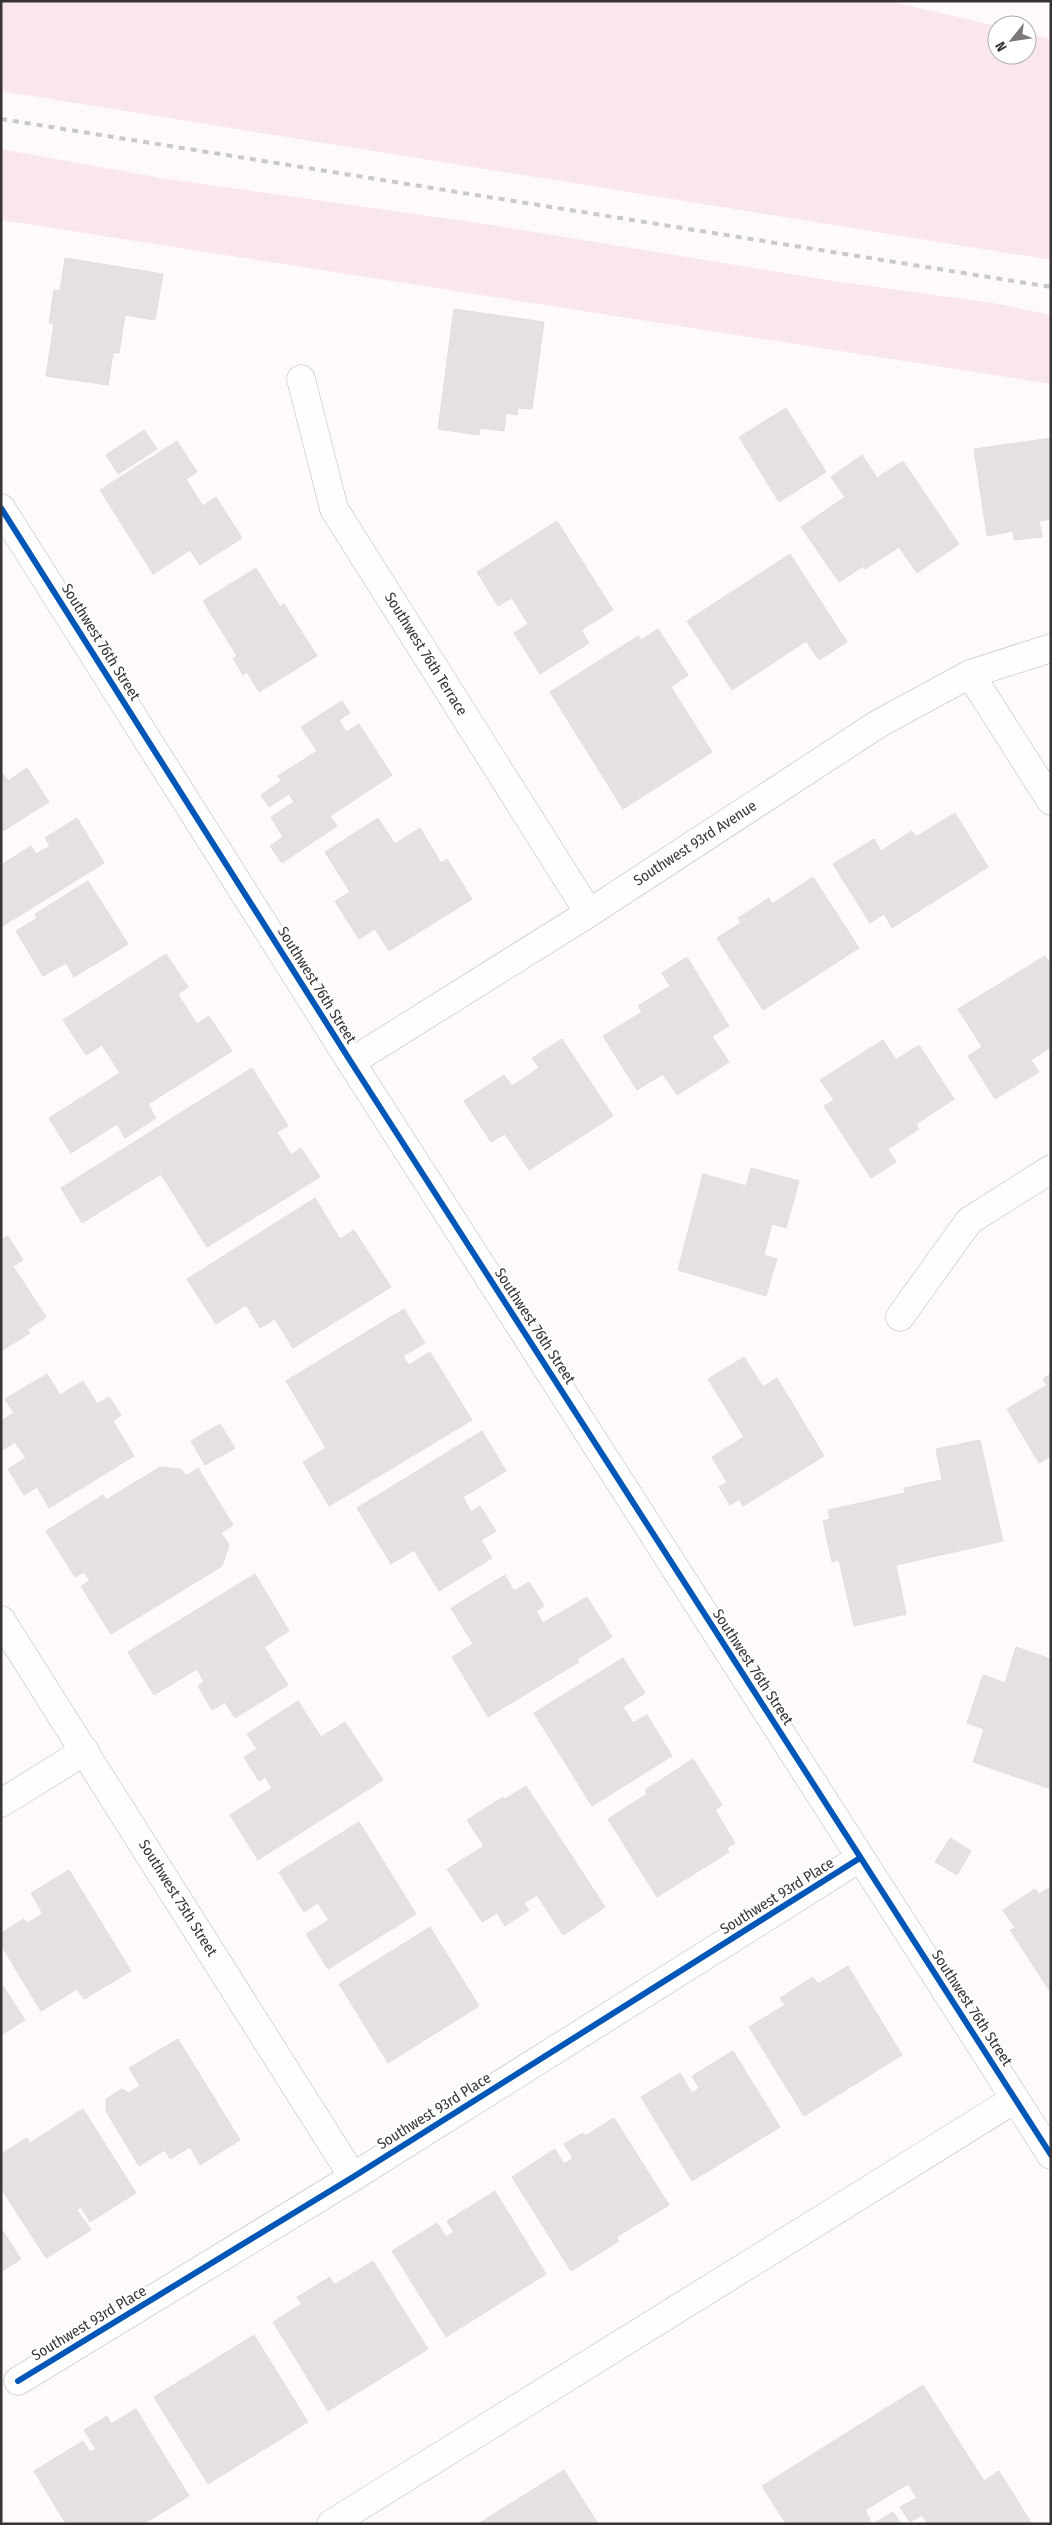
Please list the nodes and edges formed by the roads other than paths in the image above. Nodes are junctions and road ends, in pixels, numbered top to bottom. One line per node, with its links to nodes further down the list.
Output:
1 (301, 379): 6 (street, Southwest 76th Terrace)
2 (1, 508): 7 (street, Southwest 76th Street)
3 (1051, 648): 4 (street, Southwest 93rd Avenue)
4 (970, 674): 5 (street); 6 (street, Southwest 93rd Avenue)
5 (1051, 801)
6 (589, 913): 7 (street, Southwest 93rd Avenue)
7 (352, 1062): 13 (street, Southwest 76th Street)
8 (1051, 1169): 9 (street)
9 (900, 1317)
10 (1, 1620): 11 (street, Southwest 75th Street)
11 (85, 1751): 12 (street); 16 (street, Southwest 75th Street)
12 (1, 1803)
13 (860, 1858): 14 (street, Southwest 76th Street); 16 (street, Southwest 93rd Place)
14 (1015, 2099): 15 (street, Southwest 76th Street); 18 (street)
15 (1051, 2155)
16 (353, 2177): 17 (street, Southwest 93rd Place)
17 (18, 2380)
18 (331, 2524)

